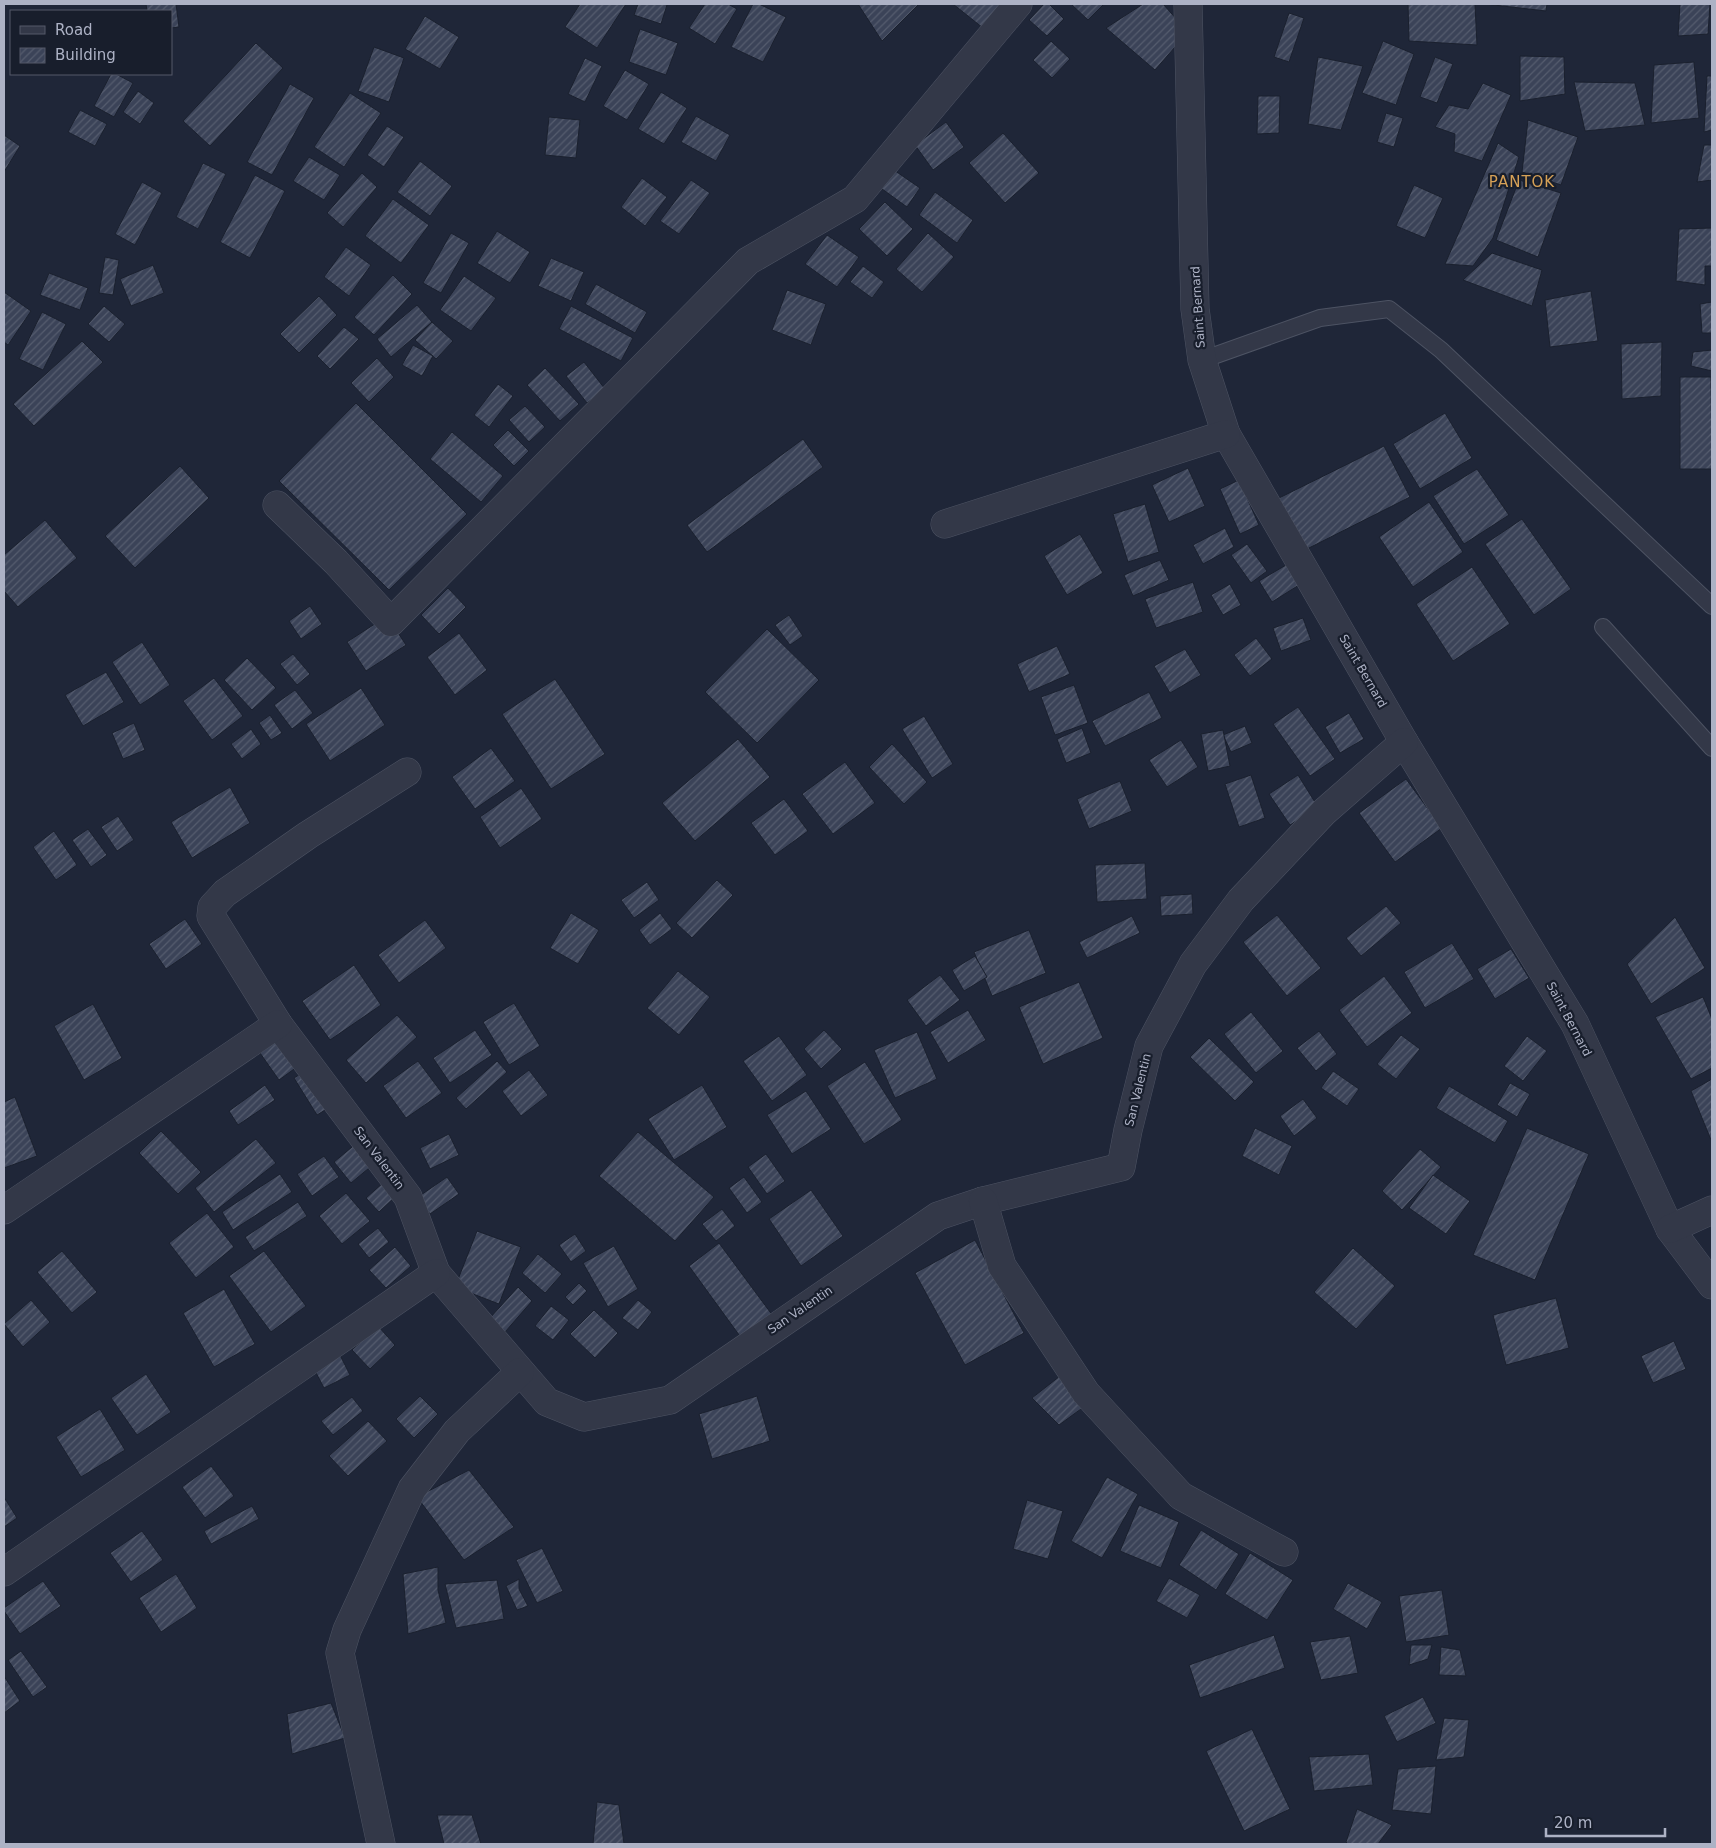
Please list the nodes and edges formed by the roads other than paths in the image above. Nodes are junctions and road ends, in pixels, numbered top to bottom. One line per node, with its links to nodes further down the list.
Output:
1 (1018, 4): 5 (street)
2 (1188, 4): 3 (street, Saint Bernard)
3 (1202, 360): 4 (street, Saint Bernard); 7 (lane)
4 (1226, 434): 6 (street); 9 (street, Saint Bernard)
5 (278, 505)
6 (945, 524)
7 (1712, 606)
8 (1603, 628): 10 (lane)
9 (1404, 742): 13 (street, San Valentin); 16 (street, Saint Bernard)
10 (1712, 748)
11 (407, 772): 12 (street, San Valentin)
12 (278, 1024): 14 (street); 17 (street, San Valentin)
13 (983, 1201): 19 (street, San Valentin); 20 (street)
14 (4, 1210)
15 (1712, 1210): 16 (street)
16 (1670, 1229): 18 (street, Saint Bernard)
17 (436, 1273): 19 (street, San Valentin); 21 (street)
18 (1712, 1285)
19 (520, 1372): 22 (street)
20 (1284, 1552)
21 (4, 1572)
22 (381, 1844)

